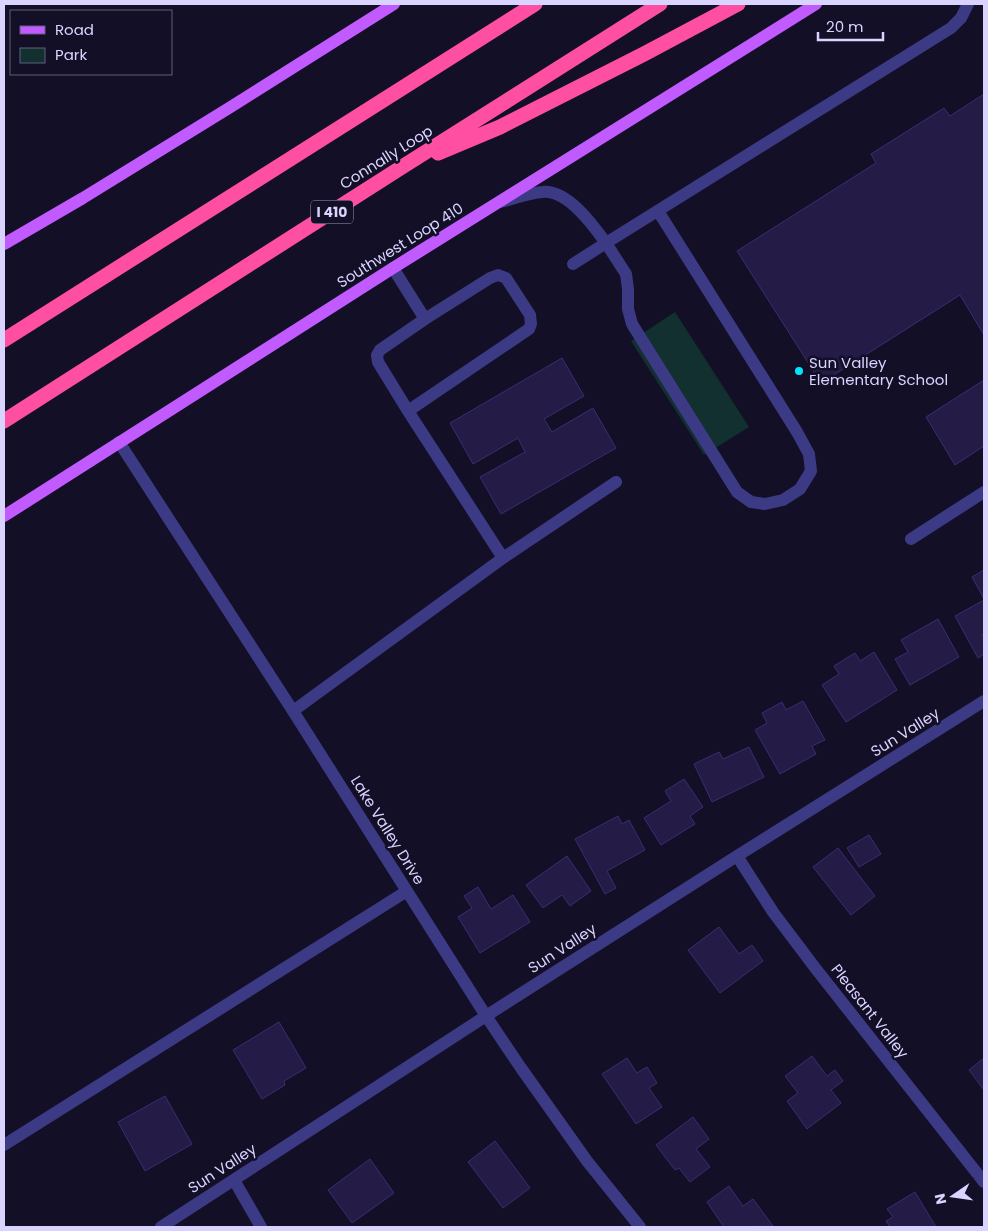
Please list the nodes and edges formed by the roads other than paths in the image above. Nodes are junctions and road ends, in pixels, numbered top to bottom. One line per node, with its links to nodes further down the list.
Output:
1 (394, 4): 11 (main road)
2 (535, 4): 15 (highway)
3 (660, 4): 7 (highway, Connally Loop / I 410)
4 (738, 4): 7 (highway)
5 (816, 4): 8 (main road, Southwest Loop 410)
6 (968, 4): 9 (street)
7 (402, 167): 17 (highway, Connally Loop / I 410)
8 (498, 202): 10 (street); 13 (main road, Southwest Loop 410)
9 (658, 211): 10 (street); 10 (street)
10 (606, 243): 12 (street)
11 (4, 244)
12 (573, 264)
13 (393, 268): 14 (street); 18 (main road, Southwest Loop 410)
14 (424, 319): 16 (street); 16 (street)
15 (4, 340)
16 (408, 411): 23 (street)
17 (4, 421)
18 (120, 442): 21 (main road, Southwest Loop 410); 25 (street, Lake Valley Drive)
19 (616, 482): 23 (street)
20 (984, 492): 22 (street)
21 (4, 516)
22 (911, 539)
23 (503, 558): 25 (street)
24 (984, 701): 26 (street, Sun Valley)
25 (293, 711): 27 (street, Lake Valley Drive)
26 (737, 856): 28 (street, Sun Valley); 31 (street, Pleasant Valley)
27 (407, 891): 28 (street, Lake Valley Drive); 29 (street)
28 (486, 1016): 30 (street, Sun Valley); 34 (street, Lake Valley Drive)
29 (4, 1145)
30 (234, 1180): 32 (street, Sun Valley); 33 (street)
31 (984, 1182)
32 (161, 1227)
33 (261, 1227)
34 (640, 1227)

